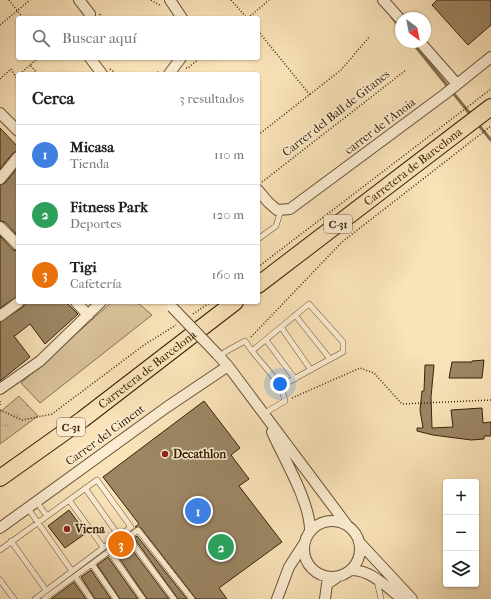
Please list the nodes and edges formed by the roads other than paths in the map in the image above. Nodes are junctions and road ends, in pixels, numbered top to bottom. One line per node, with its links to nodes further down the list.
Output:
1 (78, 0): 5 (street)
2 (383, 0): 4 (street)
3 (171, 3): 6 (street)
4 (395, 13)
5 (89, 16)
6 (181, 16)
7 (425, 48): 13 (street)
8 (491, 57): 13 (street, carrer de l'Anoia)
9 (91, 60): 11 (street)
10 (180, 60): 12 (street)
11 (98, 72)
12 (170, 72)
13 (457, 84): 22 (street, carrer de l'Anoia)
14 (491, 107): 26 (highway, Carretera de Barcelona / C-31)
15 (0, 110): 17 (lane)
16 (0, 113): 18 (street)
17 (16, 126)
18 (16, 129)
19 (16, 159): 20 (street)
20 (0, 179)
21 (260, 192): 22 (street)
22 (281, 210): 24 (lane)
23 (0, 228): 25 (street)
24 (260, 238)
25 (16, 243)
26 (260, 283)
27 (16, 304): 34 (street)
28 (78, 304): 32 (street)
29 (99, 304): 32 (street)
30 (170, 304): 38 (street, bridge)
31 (232, 304): 46 (highway, Carretera de Barcelona / C-31)
32 (88, 315): 44 (street)
33 (295, 315): 35 (lane); 39 (lane); 39 (lane)
34 (0, 316)
35 (281, 327): 36 (lane); 41 (lane)
36 (266, 340): 37 (lane); 42 (lane)
37 (252, 351): 38 (lane); 43 (lane)
38 (218, 356): 40 (street)
39 (330, 359): 41 (lane)
40 (228, 366): 45 (street); 49 (street, Carrer del Ciment)
41 (311, 370): 42 (lane)
42 (295, 379): 43 (lane)
43 (281, 386): 45 (lane)
44 (1, 390)
45 (265, 416): 53 (street); 55 (street)
46 (0, 478)
47 (85, 488): 48 (lane); 56 (lane); 56 (lane)
48 (69, 500): 51 (lane); 61 (lane)
49 (36, 501): 50 (street, Carrer del Ciment); 51 (lane)
50 (27, 507): 52 (lane); 54 (street, Carrer del Ciment)
51 (47, 516): 52 (lane)
52 (38, 522): 58 (lane); 66 (lane)
53 (347, 525): 55 (street); 59 (street)
54 (0, 528)
55 (310, 530): 60 (street)
56 (119, 536): 61 (lane)
57 (128, 537): 63 (lane); 78 (lane); 79 (lane)
58 (11, 542): 62 (lane); 71 (lane)
59 (360, 543): 65 (street); 84 (street)
60 (304, 544): 68 (street); 80 (street)
61 (103, 547): 66 (lane)
62 (0, 550)
63 (109, 551): 64 (lane); 77 (lane)
64 (92, 564): 67 (lane); 76 (lane)
65 (352, 570): 68 (street); 70 (street)
66 (72, 571): 71 (lane)
67 (75, 576): 74 (lane); 75 (lane)
68 (336, 578): 81 (street)
69 (0, 580): 72 (lane)
70 (377, 580): 82 (lane); 83 (street)
71 (46, 590): 73 (lane)
72 (14, 599)
73 (35, 599)
74 (44, 599)
75 (91, 599)
76 (116, 599)
77 (143, 599)
78 (174, 599)
79 (192, 599)
80 (277, 599)
81 (325, 599)
82 (380, 599)
83 (402, 599)
84 (412, 599)

